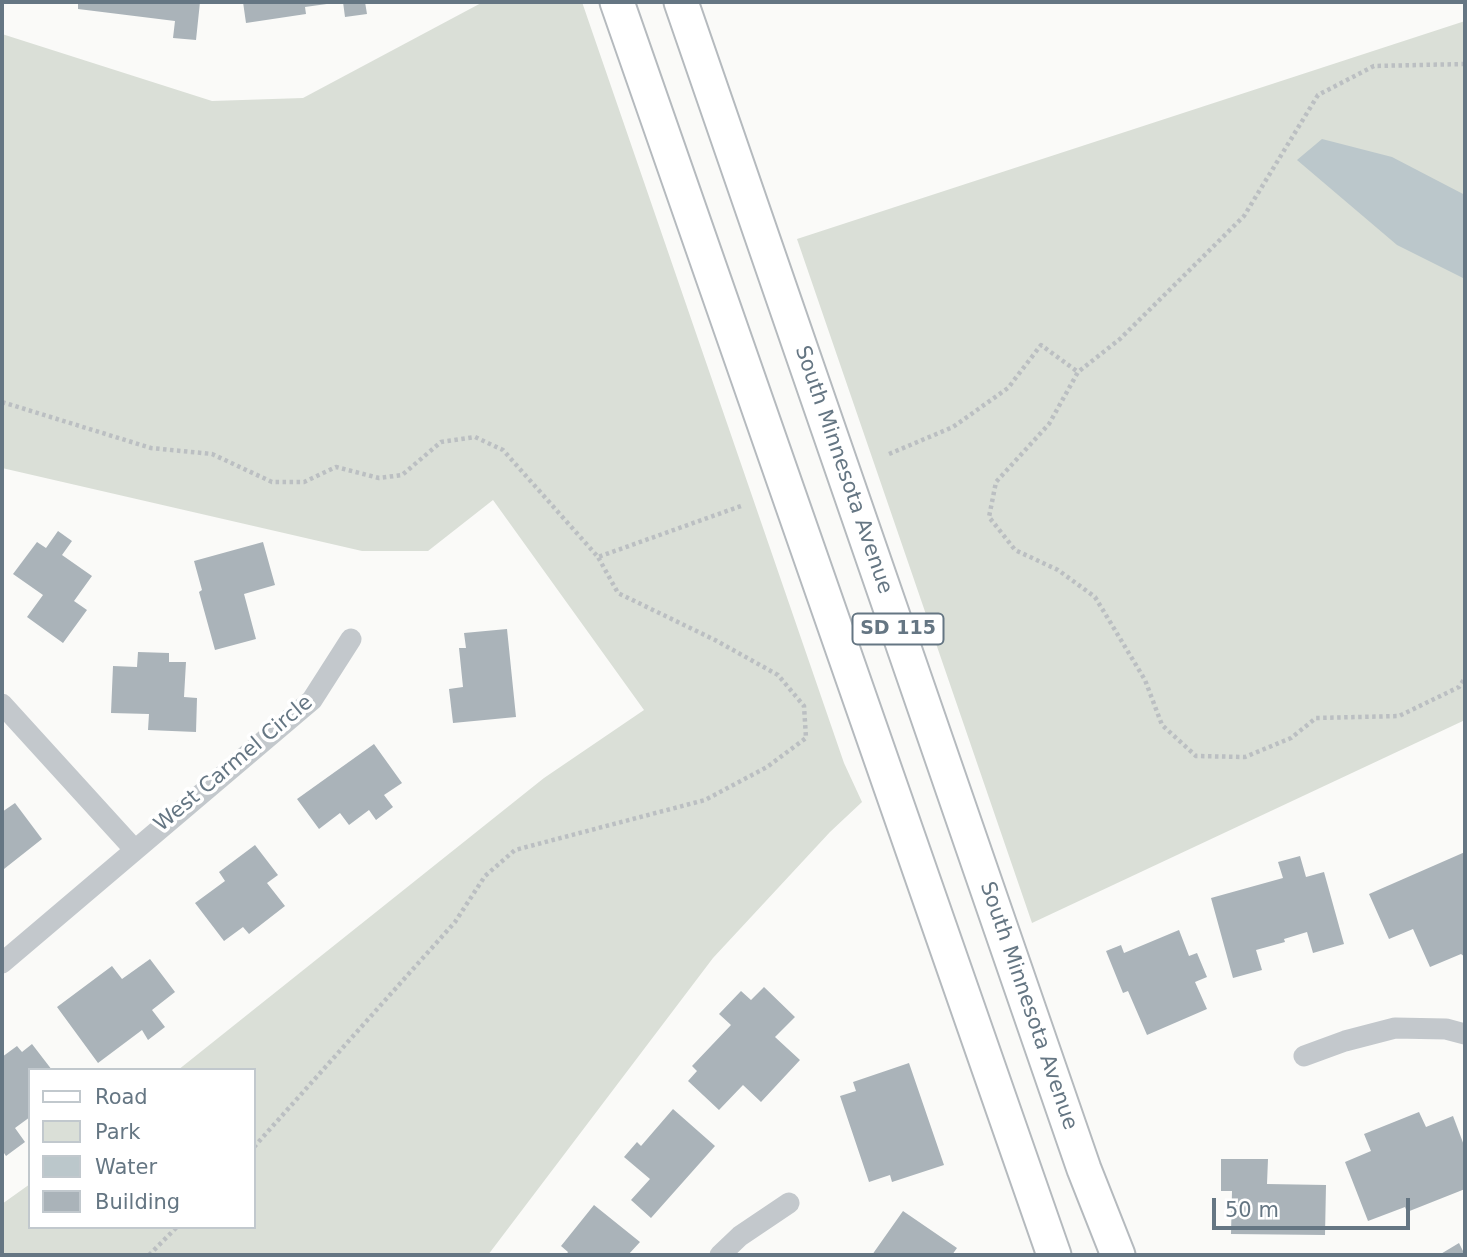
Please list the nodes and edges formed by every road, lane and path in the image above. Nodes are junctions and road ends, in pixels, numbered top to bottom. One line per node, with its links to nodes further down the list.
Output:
1 (617, 2): 21 (main road, SD 115)
2 (681, 2): 22 (main road, South Minnesota Avenue / SD 115)
3 (1465, 64): 4 (path)
4 (1078, 372): 6 (path); 10 (path)
5 (2, 402): 8 (path)
6 (889, 454)
7 (741, 506): 8 (path)
8 (598, 557): 16 (path)
9 (351, 639): 12 (street, West Carmel Circle)
10 (1465, 678)
11 (2, 704): 12 (street)
12 (134, 849): 13 (street, West Carmel Circle)
13 (2, 963)
14 (1465, 1034): 15 (street)
15 (1304, 1056)
16 (256, 1145)
17 (789, 1203): 20 (street)
18 (175, 1229): 19 (path)
19 (149, 1255)
20 (720, 1255)
21 (1054, 1255)
22 (1118, 1255)

